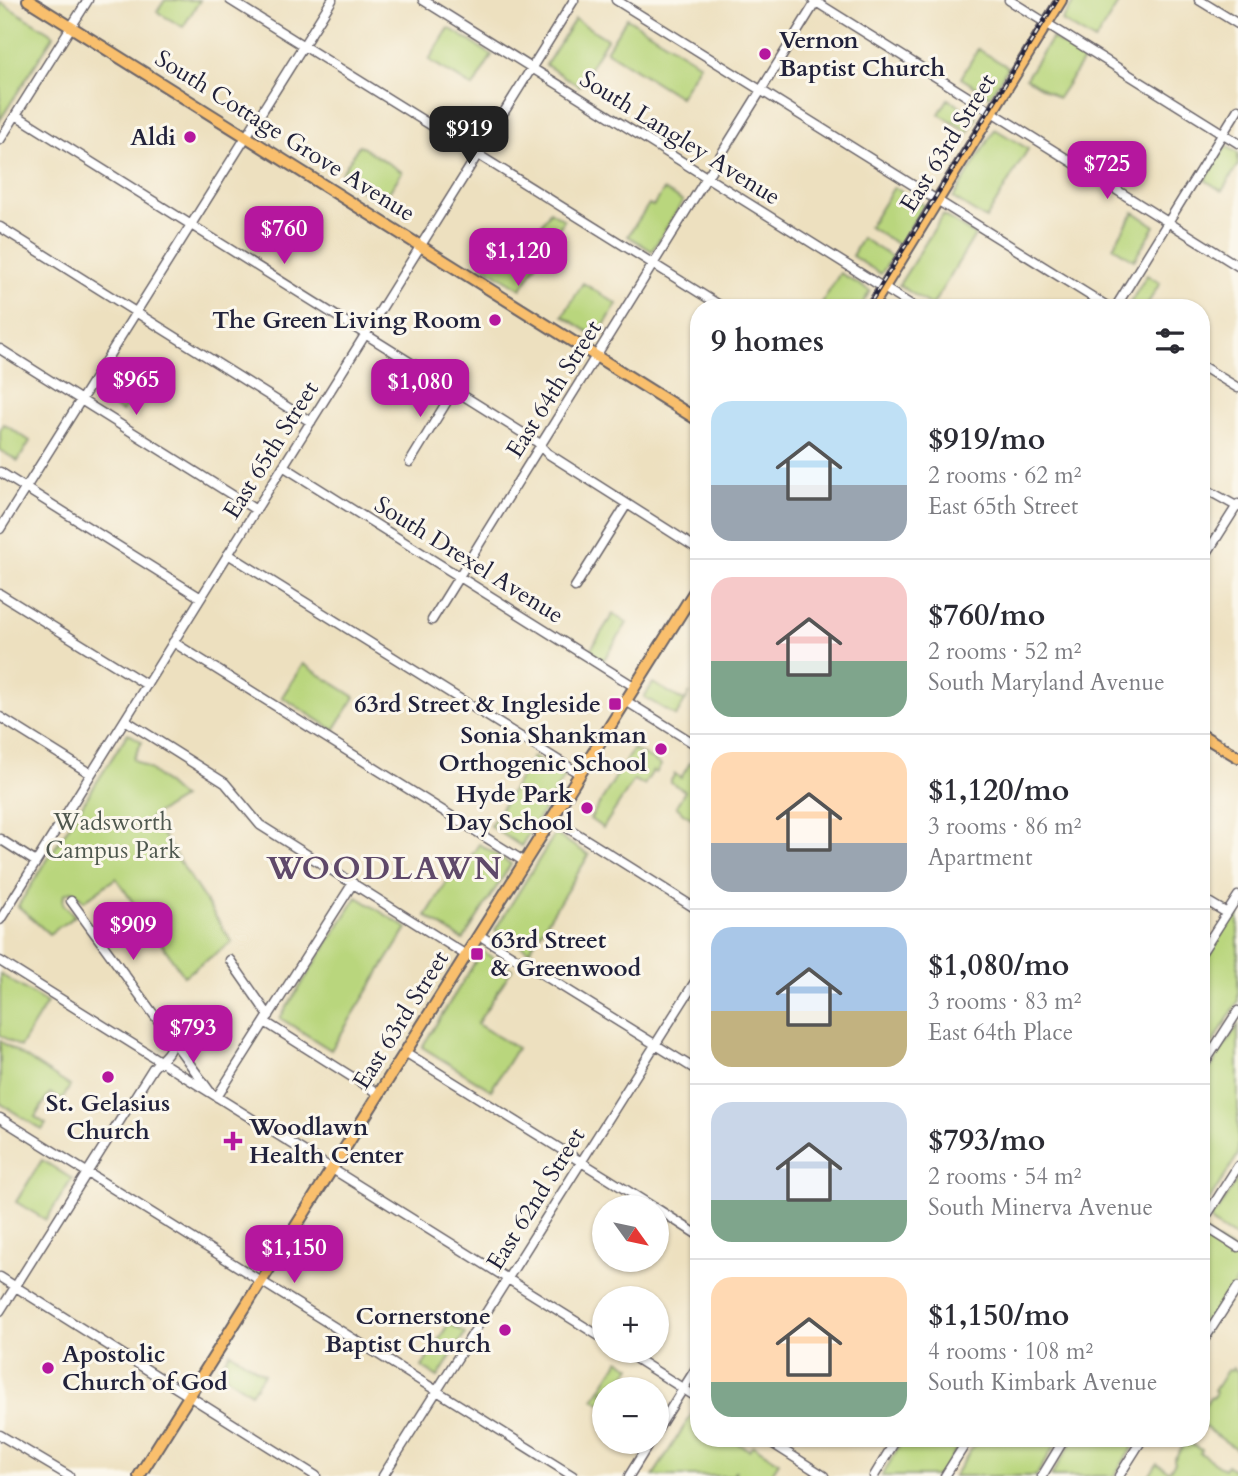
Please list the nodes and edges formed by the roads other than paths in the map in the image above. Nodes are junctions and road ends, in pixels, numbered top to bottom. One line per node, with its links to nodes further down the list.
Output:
1 (28, 0): 14 (main road, South Cottage Grove Avenue)
2 (88, 0): 14 (street)
3 (230, 0): 15 (street)
4 (332, 0): 15 (street)
5 (423, 0): 16 (street, South Langley Avenue)
6 (574, 0): 16 (street, East 65th Street)
7 (617, 0): 17 (street)
8 (1009, 0): 12 (street)
9 (1061, 0): 12 (main road, East 63rd Street)
10 (1199, 0): 13 (street)
11 (816, 1): 17 (street, East 64th Street); 19 (street)
12 (1046, 23): 19 (main road, East 63rd Street); 21 (street)
13 (1238, 24)
14 (71, 27): 20 (street); 22 (main road, South Cottage Grove Avenue)
15 (303, 46): 22 (street); 25 (street)
16 (532, 68): 25 (street, East 65th Street); 26 (street, South Langley Avenue)
17 (762, 90): 26 (street, East 64th Street); 27 (street)
18 (1238, 109): 21 (street)
19 (992, 112): 27 (main road, East 63rd Street); 28 (street)
20 (16, 115): 23 (street); 29 (street)
21 (1223, 133): 24 (street); 28 (street)
22 (247, 137): 29 (street); 31 (main road, South Cottage Grove Avenue)
23 (0, 140)
24 (1238, 143)
25 (478, 155): 31 (street, East 65th Street); 32 (street)
26 (708, 178): 32 (street, East 64th Street); 34 (street, South Langley Avenue)
27 (937, 200): 34 (main road, East 63rd Street); 38 (street)
28 (1168, 222): 33 (street); 39 (street)
29 (191, 225): 40 (street); 41 (street)
30 (0, 227): 40 (street)
31 (422, 246): 41 (street, East 65th Street); 43 (main road, South Cottage Grove Avenue)
32 (654, 264): 35 (street); 43 (street, East 64th Street)
33 (1238, 266)
34 (883, 288): 36 (main road, East 63rd Street); 37 (street, South Langley Avenue)
35 (710, 299)
36 (876, 299)
37 (901, 299)
38 (1096, 299)
39 (1121, 299)
40 (137, 312): 47 (street); 49 (street)
41 (366, 335): 46 (street); 49 (street, East 65th Street)
42 (0, 349): 47 (street)
43 (597, 356): 48 (main road, South Cottage Grove Avenue); 50 (street, East 64th Street)
44 (1210, 371): 45 (street)
45 (1238, 388)
46 (454, 390): 50 (street); 51 (street)
47 (81, 400): 54 (street); 58 (street)
48 (690, 415)
49 (311, 422): 52 (street, East 65th Street)
50 (541, 447): 56 (street); 63 (street, East 64th Street)
51 (410, 462)
52 (283, 466): 58 (street, East 65th Street); 63 (street, South Drexel Avenue)
53 (0, 472): 54 (street)
54 (26, 488): 59 (street); 66 (street)
55 (1210, 491): 57 (street)
56 (627, 504): 60 (street); 64 (street)
57 (1237, 506): 61 (street)
58 (256, 510): 62 (street, East 65th Street)
59 (0, 529)
60 (690, 543)
61 (1210, 548)
62 (228, 554): 66 (street, East 65th Street); 79 (street)
63 (460, 576): 68 (street, East 64th Street); 71 (street, South Drexel Avenue)
64 (575, 587)
65 (0, 594): 70 (street)
66 (201, 598): 69 (street, East 65th Street)
67 (690, 599): 71 (main road, East 63rd Street)
68 (432, 620)
69 (173, 642): 70 (street, East 65th Street); 83 (street)
70 (146, 685): 74 (street, East 65th Street)
71 (635, 687): 72 (main road, East 63rd Street)
72 (626, 701): 76 (street); 79 (main road, East 63rd Street)
73 (0, 717): 78 (street)
74 (125, 720): 78 (street, East 65th Street); 84 (street)
75 (1210, 740): 77 (main road)
76 (690, 741)
77 (1238, 757)
78 (91, 774): 82 (street, East 65th Street)
79 (580, 774): 80 (main road, East 63rd Street)
80 (552, 818): 83 (main road, East 63rd Street); 88 (street)
81 (0, 839): 82 (street)
82 (36, 862): 90 (street, East 65th Street)
83 (525, 862): 91 (main road, East 63rd Street)
84 (353, 883): 93 (street); 98 (street)
85 (1238, 896): 89 (street)
86 (71, 901): 99 (street)
87 (1210, 903): 89 (street)
88 (690, 905)
89 (1227, 913): 92 (street)
90 (0, 920)
91 (479, 935): 93 (main road, East 63rd Street); 100 (street)
92 (1210, 939)
93 (466, 955): 101 (main road, East 63rd Street)
94 (230, 960): 98 (street)
95 (0, 961): 103 (street)
96 (690, 990): 100 (street, East 62nd Street)
97 (1238, 1011): 102 (street)
98 (267, 1019): 105 (street); 106 (street)
99 (172, 1040): 103 (street); 106 (street)
100 (656, 1045): 104 (street); 108 (street, East 62nd Street)
101 (405, 1052): 105 (main road, East 63rd Street); 108 (street)
102 (1210, 1054)
103 (160, 1061): 106 (street); 111 (street)
104 (690, 1066)
105 (379, 1094): 110 (main road, East 63rd Street)
106 (214, 1095): 110 (street)
107 (0, 1118): 111 (street)
108 (582, 1161): 112 (street); 119 (street, East 62nd Street)
109 (1238, 1166): 113 (street)
110 (332, 1169): 119 (street); 120 (main road, East 63rd Street)
111 (87, 1173): 120 (street); 121 (street)
112 (636, 1195)
113 (1210, 1210)
114 (669, 1216): 115 (street)
115 (690, 1230)
116 (1210, 1230): 117 (street)
117 (1238, 1247)
118 (0, 1277): 121 (street)
119 (508, 1279): 125 (street); 129 (street, East 62nd Street)
120 (261, 1282): 129 (street); 131 (main road, East 63rd Street)
121 (15, 1287): 123 (street); 131 (street)
122 (1238, 1287): 124 (street)
123 (0, 1311)
124 (1210, 1330)
125 (592, 1332)
126 (643, 1363): 128 (street)
127 (690, 1378): 128 (street)
128 (684, 1388): 130 (street); 132 (street)
129 (436, 1392): 143 (street, East 62nd Street); 144 (street)
130 (690, 1392)
131 (188, 1396): 141 (main road, East 63rd Street); 142 (street)
132 (669, 1412)
133 (0, 1435): 140 (street)
134 (778, 1447): 146 (street)
135 (892, 1447): 147 (street)
136 (963, 1447): 148 (street)
137 (1060, 1447): 149 (street)
138 (1137, 1447): 150 (street)
139 (643, 1454): 145 (street)
140 (69, 1476)
141 (139, 1476)
142 (316, 1476)
143 (383, 1476)
144 (573, 1476)
145 (629, 1476)
146 (824, 1476)
147 (874, 1476)
148 (945, 1476)
149 (1042, 1476)
150 (1119, 1476)

